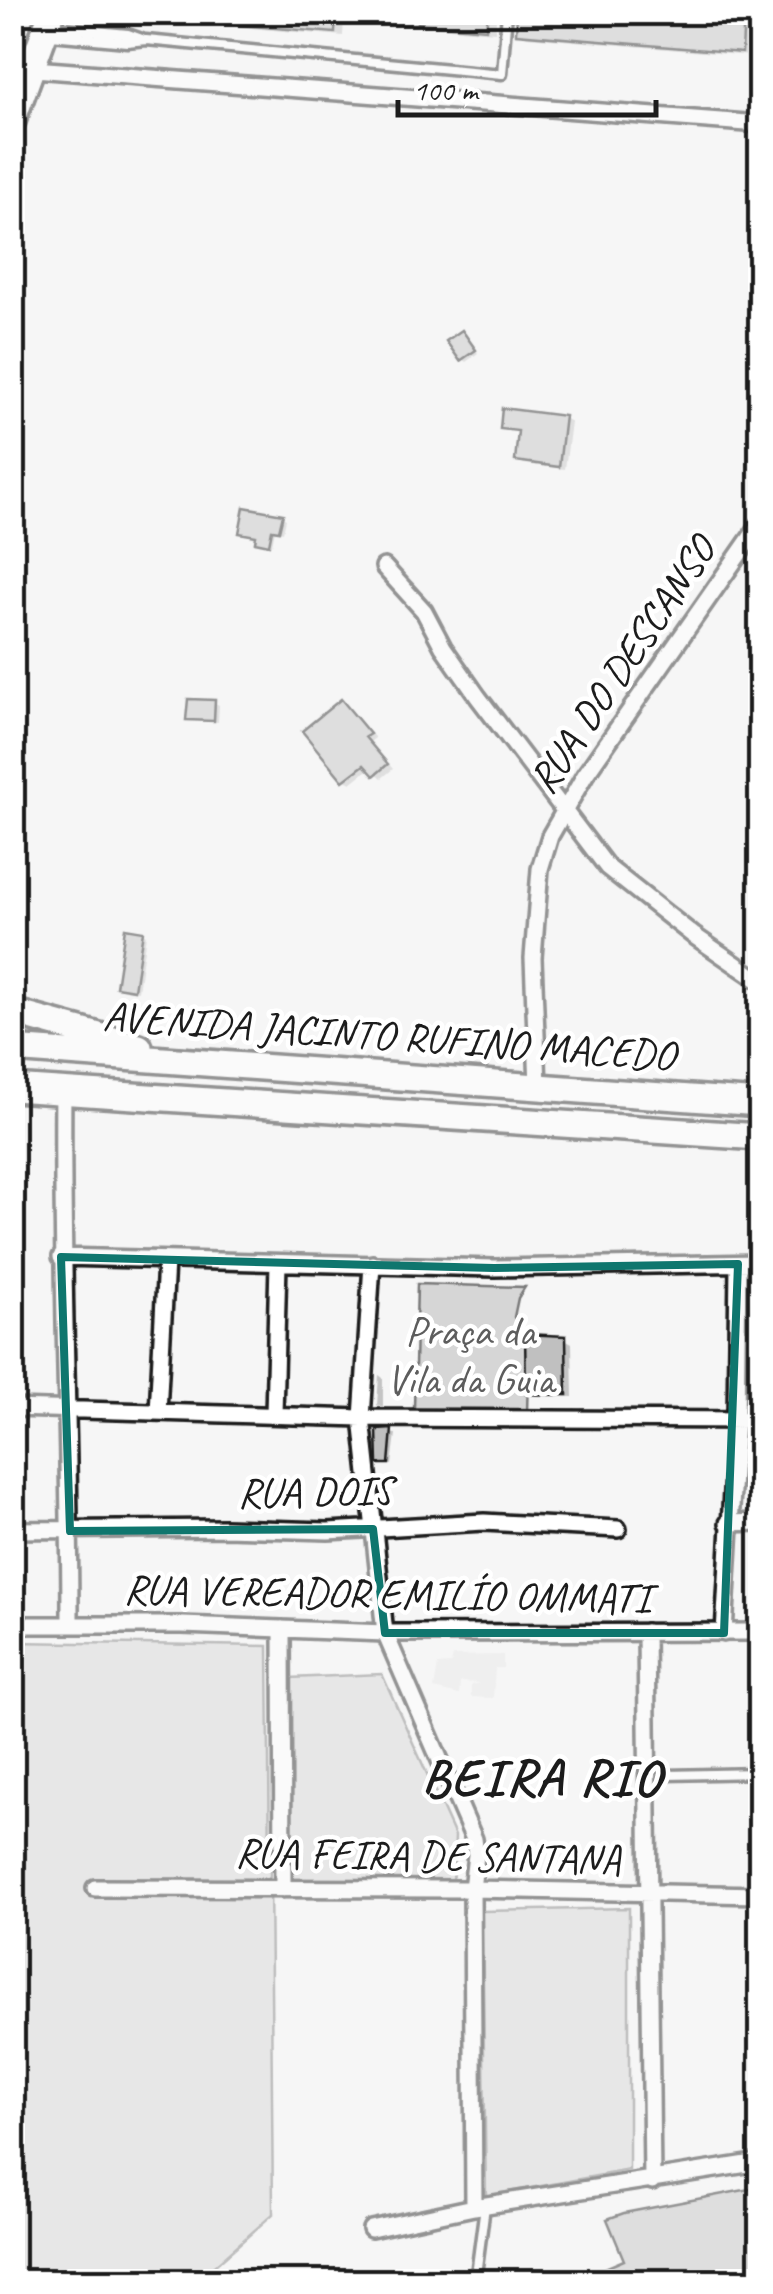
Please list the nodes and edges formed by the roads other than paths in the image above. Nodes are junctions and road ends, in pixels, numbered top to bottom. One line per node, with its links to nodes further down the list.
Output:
1 (507, 12): 2 (lane)
2 (48, 25): 3 (main road)
3 (34, 68): 4 (main road); 5 (street)
4 (12, 122)
5 (760, 124)
6 (760, 524): 8 (street, RUA DO DESCANSO)
7 (384, 566): 8 (street)
8 (564, 810): 9 (street); 14 (street, RUA DO DESCANSO)
9 (760, 981)
10 (12, 1012): 12 (main road)
11 (12, 1048): 12 (main road, AVENIDA JACINTO RUFINO MACEDO)
12 (192, 1061): 13 (main road, AVENIDA JACINTO RUFINO MACEDO)
13 (458, 1081): 14 (main road, AVENIDA JACINTO RUFINO MACEDO); 20 (main road)
14 (538, 1086): 17 (main road, AVENIDA JACINTO RUFINO MACEDO)
15 (12, 1088): 16 (main road, AVENIDA JACINTO RUFINO MACEDO)
16 (51, 1091): 18 (main road); 20 (main road, AVENIDA JACINTO RUFINO MACEDO); 23 (street)
17 (683, 1097): 19 (main road, AVENIDA JACINTO RUFINO MACEDO); 21 (main road)
18 (12, 1098)
19 (760, 1103)
20 (360, 1110): 21 (main road, AVENIDA JACINTO RUFINO MACEDO)
21 (576, 1124): 22 (main road, AVENIDA JACINTO RUFINO MACEDO)
22 (760, 1137)
23 (62, 1256): 24 (street); 30 (street)
24 (166, 1261): 25 (street); 31 (street)
25 (278, 1263): 26 (street); 32 (street)
26 (372, 1264): 27 (street); 33 (street)
27 (738, 1264): 28 (street); 34 (street)
28 (760, 1264)
29 (12, 1408): 30 (street)
30 (68, 1409): 31 (street); 41 (street)
31 (158, 1412): 32 (street)
32 (274, 1414): 33 (street)
33 (362, 1418): 34 (street); 38 (street)
34 (736, 1419): 35 (street); 37 (street)
35 (760, 1420)
36 (760, 1522): 37 (street)
37 (728, 1523): 46 (street)
38 (373, 1529): 39 (street, RUA DOIS); 41 (street, RUA DOIS); 48 (street)
39 (618, 1529)
40 (12, 1530): 41 (street, RUA DOIS)
41 (70, 1532): 43 (street)
42 (12, 1624): 43 (street, RUA VEREADOR EMILÍO OMMATI)
43 (70, 1624): 44 (street, RUA VEREADOR EMILÍO OMMATI)
44 (282, 1630): 48 (street, RUA VEREADOR EMILÍO OMMATI); 53 (street)
45 (646, 1632): 46 (street, RUA VEREADOR EMILÍO OMMATI); 48 (street, RUA VEREADOR EMILÍO OMMATI); 54 (street)
46 (724, 1632): 47 (street, RUA VEREADOR EMILÍO OMMATI)
47 (760, 1632)
48 (385, 1633): 52 (street)
49 (760, 1773): 50 (lane)
50 (667, 1775)
51 (95, 1888): 53 (street, RUA FEIRA DE SANTANA)
52 (472, 1888): 53 (street, RUA FEIRA DE SANTANA); 54 (street, RUA FEIRA DE SANTANA); 58 (street)
53 (283, 1889)
54 (649, 1893): 55 (street, RUA FEIRA DE SANTANA); 57 (street)
55 (760, 1895)
56 (760, 2162): 57 (street)
57 (652, 2181): 58 (street)
58 (479, 2207): 59 (street); 60 (lane)
59 (371, 2228)
60 (475, 2282)

